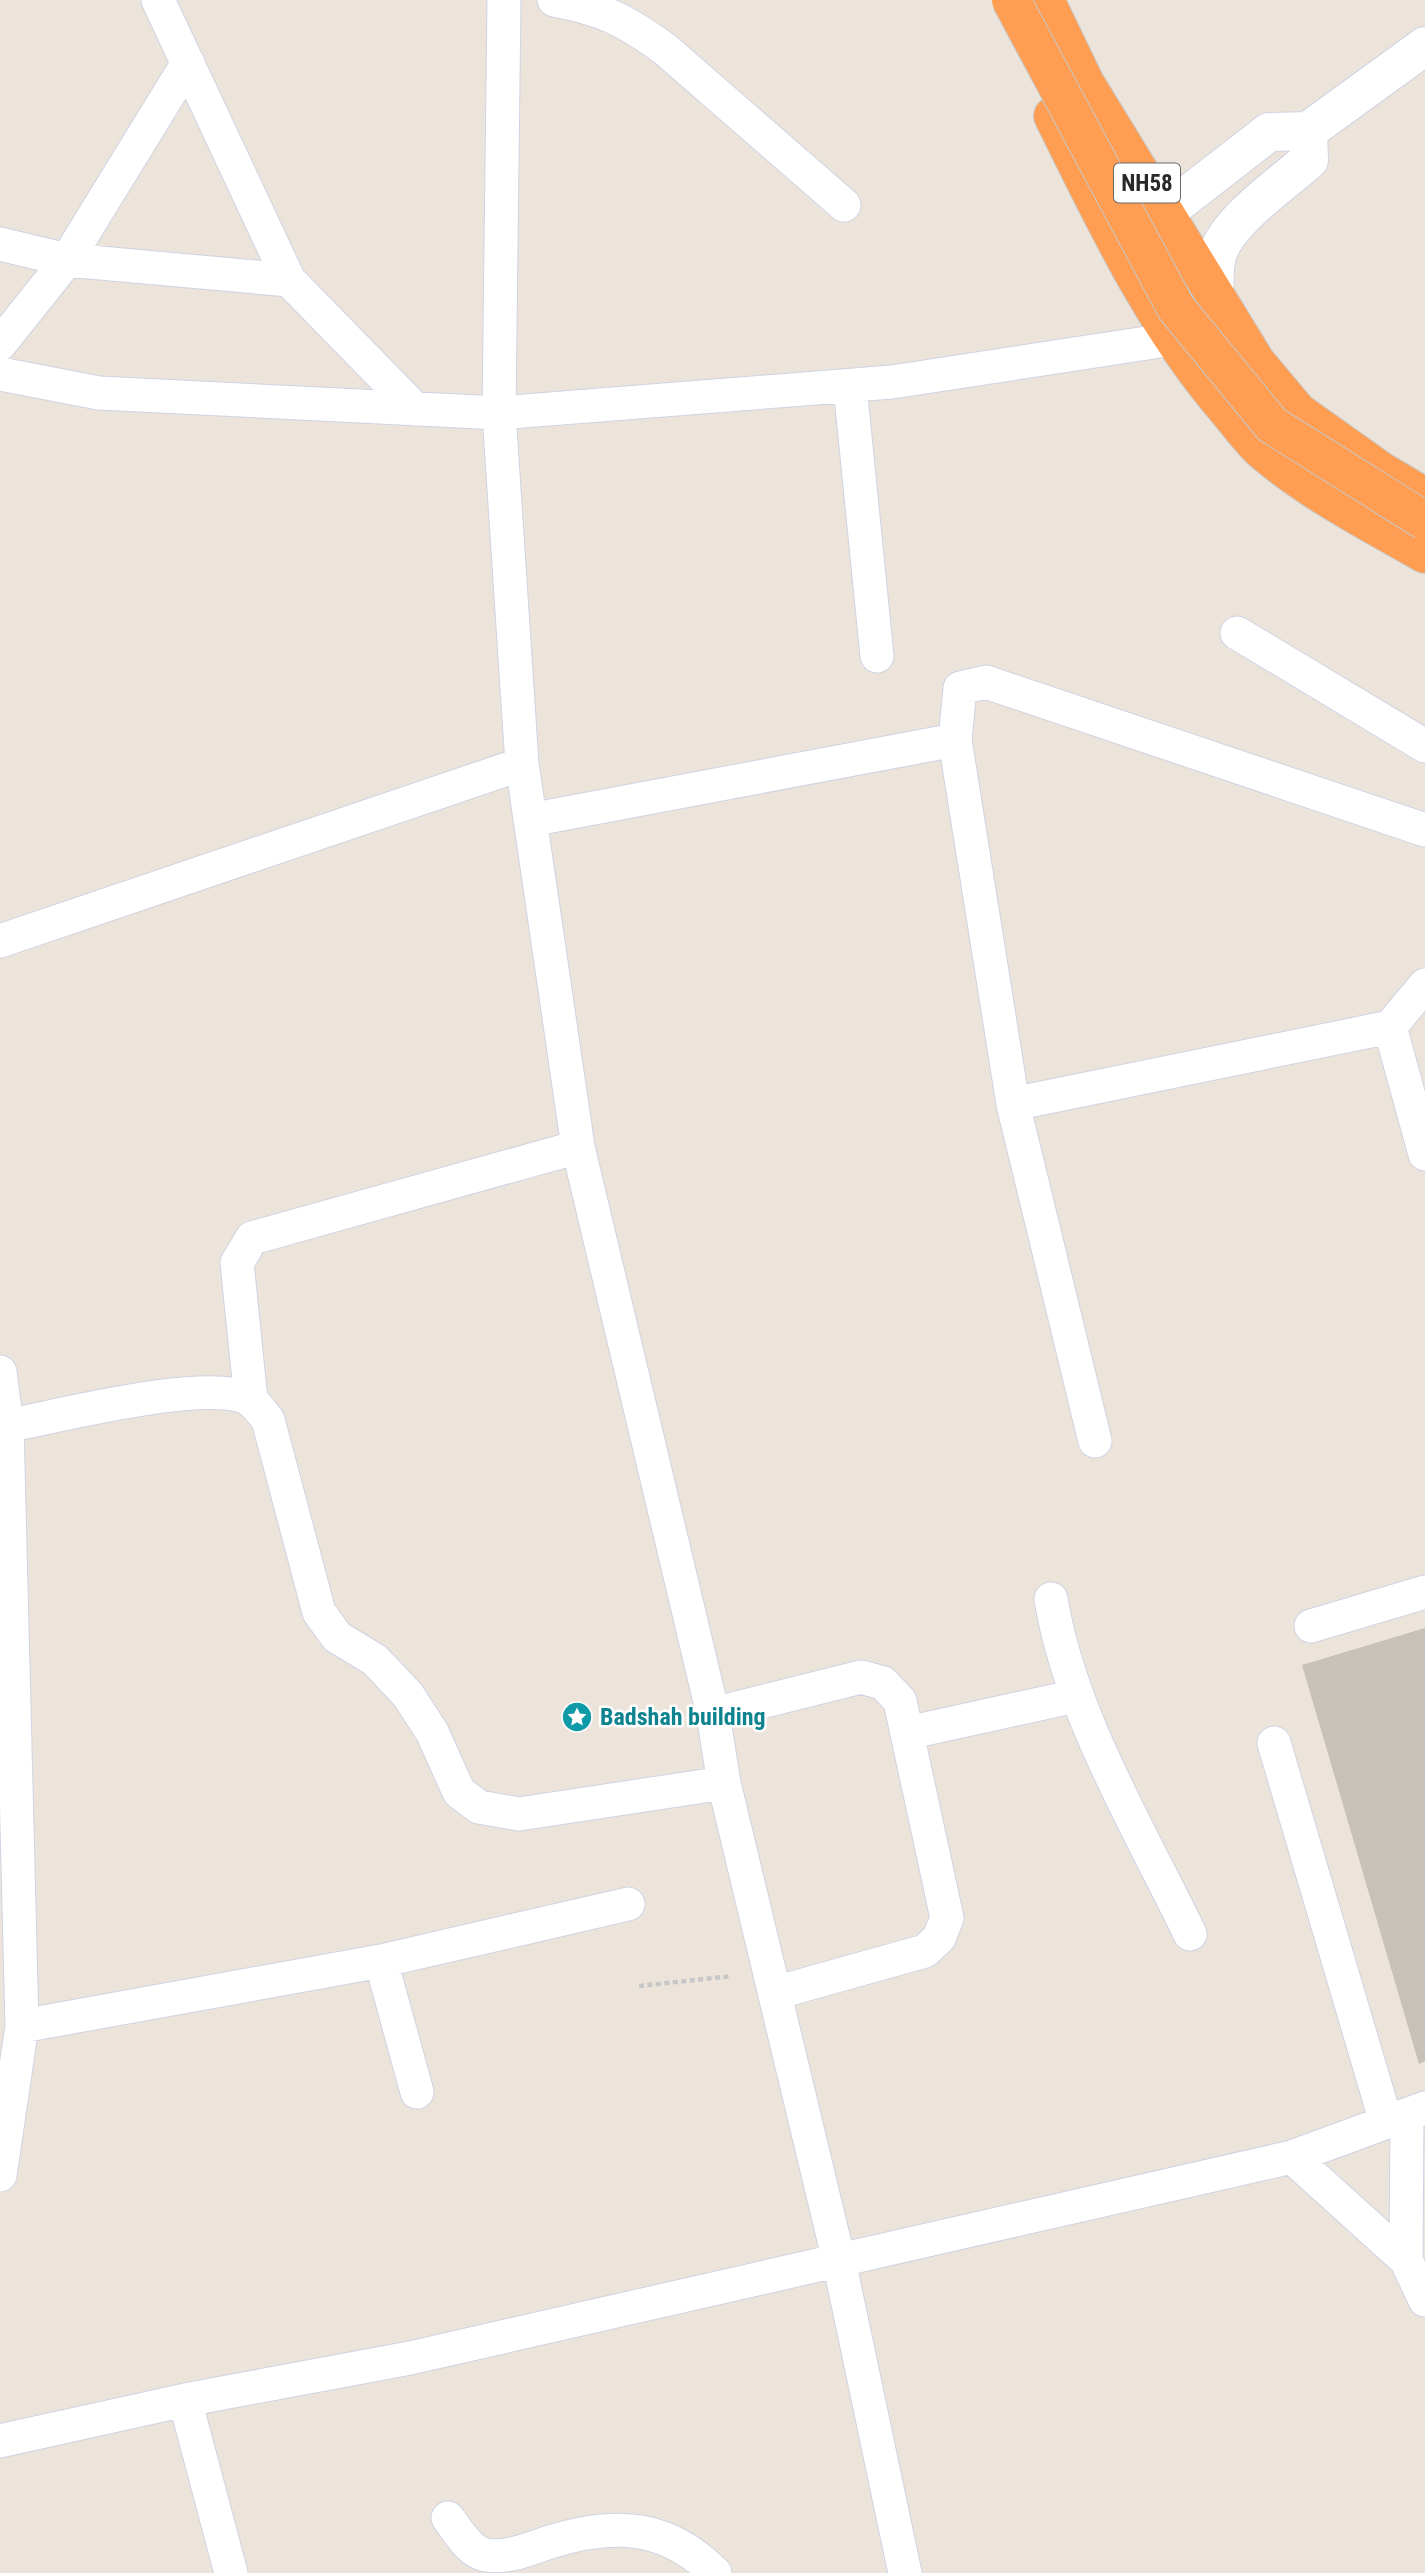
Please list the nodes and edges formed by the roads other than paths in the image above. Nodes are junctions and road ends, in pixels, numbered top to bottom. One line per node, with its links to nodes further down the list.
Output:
1 (504, 0): 22 (street)
2 (554, 0): 10 (street)
3 (995, 0): 13 (highway, NH58)
4 (1011, 0): 24 (highway, bridge)
5 (1045, 0): 11 (highway, NH58)
6 (161, 1): 8 (street)
7 (1425, 46): 9 (street)
8 (188, 63): 14 (street); 15 (street)
9 (1308, 131): 11 (street); 16 (street)
10 (844, 205)
11 (1166, 214): 13 (street); 16 (highway, NH58)
12 (0, 244): 14 (street)
13 (1118, 247): 17 (highway, NH58)
14 (67, 260): 15 (street); 18 (street)
15 (289, 280): 21 (street)
16 (1214, 294): 23 (highway, NH58)
17 (1173, 339): 20 (street); 25 (highway, NH58)
18 (0, 344)
19 (0, 374): 21 (street)
20 (850, 386): 22 (street); 27 (street)
21 (415, 409): 22 (street)
22 (499, 413): 30 (street)
23 (1425, 497)
24 (1425, 521)
25 (1425, 554)
26 (1237, 633): 29 (street)
27 (877, 656)
28 (954, 740): 31 (street); 32 (street); 36 (street)
29 (1425, 746)
30 (522, 764): 31 (street); 33 (street)
31 (530, 820): 37 (street)
32 (1425, 830)
33 (0, 941)
34 (1425, 985): 35 (street)
35 (1390, 1027): 36 (street); 38 (street)
36 (1013, 1104): 42 (street)
37 (578, 1147): 40 (street); 47 (street)
38 (1425, 1153)
39 (0, 1372): 41 (street)
40 (251, 1400): 41 (street); 50 (street)
41 (7, 1426): 55 (street)
42 (1095, 1441)
43 (1425, 1592): 45 (street)
44 (1051, 1599): 46 (street)
45 (1311, 1626)
46 (1076, 1696): 48 (street); 52 (street)
47 (713, 1714): 48 (street); 50 (street)
48 (907, 1733): 54 (street)
49 (1274, 1743): 57 (street)
50 (724, 1783): 54 (street)
51 (628, 1903): 53 (street)
52 (1190, 1934)
53 (381, 1961): 55 (street); 56 (street)
54 (773, 1983): 61 (street)
55 (22, 2026): 59 (street)
56 (417, 2092)
57 (1406, 2115): 58 (street); 60 (street)
58 (1292, 2157): 60 (street); 61 (street)
59 (0, 2175)
60 (1406, 2260): 62 (street)
61 (839, 2261): 63 (street); 68 (street)
62 (1425, 2300)
63 (185, 2400): 64 (street); 66 (street)
64 (0, 2441)
65 (448, 2518): 67 (street)
66 (231, 2573)
67 (715, 2573)
68 (905, 2573)

